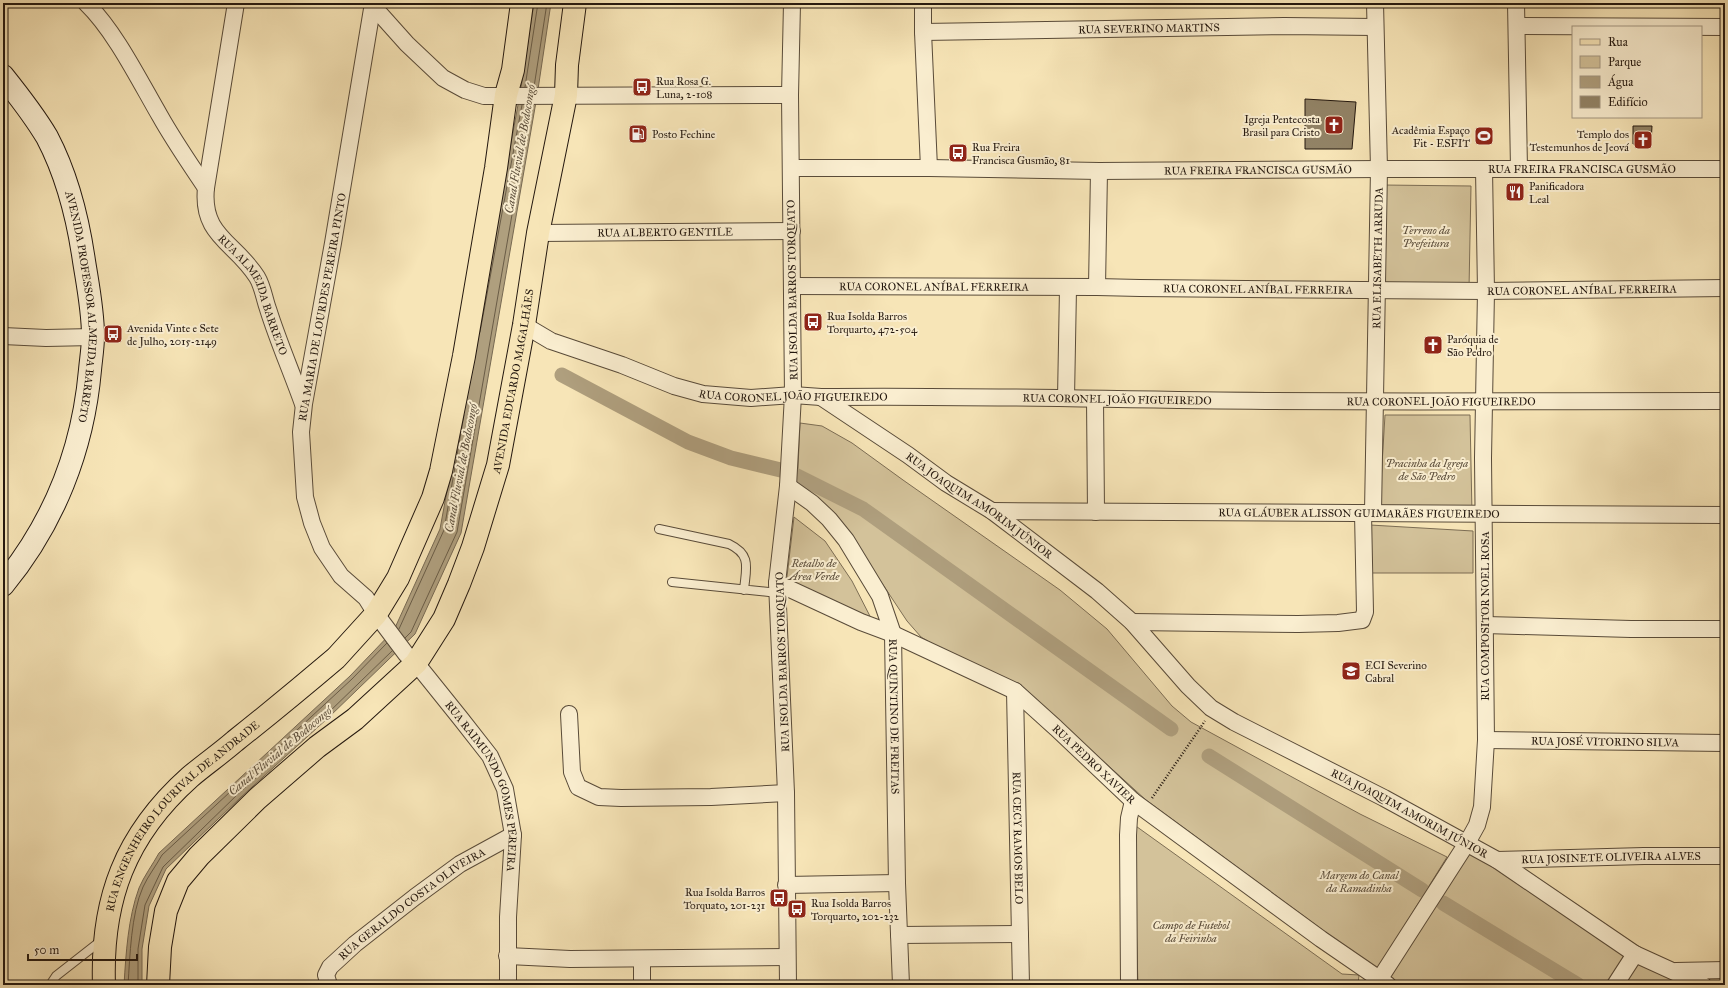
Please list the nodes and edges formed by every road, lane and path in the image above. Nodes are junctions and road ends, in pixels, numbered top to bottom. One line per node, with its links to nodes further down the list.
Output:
1 (86, 3): 10 (street)
2 (236, 3): 28 (street, RUA ALMEIDA BARRETO)
3 (522, 3): 18 (main road)
4 (575, 3): 19 (main road, AVENIDA EDUARDO MAGALHÃES)
5 (792, 3): 20 (street, RUA ISOLDA BARROS TORQUATO)
6 (923, 3): 16 (street)
7 (1376, 3): 13 (street, RUA ELISABETH ARRUDA)
8 (1516, 3): 11 (street)
9 (373, 5): 18 (street); 47 (street, RUA MARIA DE LOURDES PEREIRA PINTO)
10 (100, 10): 28 (street)
11 (1517, 26): 12 (street); 25 (street)
12 (1572, 26)
13 (1375, 27): 16 (street, RUA SEVERINO MARTINS); 23 (street, RUA ELISABETH ARRUDA)
14 (1702, 27): 15 (street)
15 (1725, 27)
16 (923, 32): 22 (street)
17 (3, 76): 39 (main road, AVENIDA PROFESSOR ALMEIDA BARRETO)
18 (512, 95): 19 (street); 59 (main road)
19 (559, 95): 20 (street); 30 (main road, AVENIDA EDUARDO MAGALHÃES)
20 (790, 95): 21 (street, RUA ISOLDA BARROS TORQUATO)
21 (791, 168): 22 (street, RUA FREIRA FRANCISCA GUSMÃO); 29 (street, RUA ISOLDA BARROS TORQUATO)
22 (929, 168): 27 (street, RUA FREIRA FRANCISCA GUSMÃO)
23 (1379, 169): 24 (street, RUA FREIRA FRANCISCA GUSMÃO); 27 (street, RUA FREIRA FRANCISCA GUSMÃO); 35 (street, RUA ELISABETH ARRUDA)
24 (1484, 169): 25 (street, RUA FREIRA FRANCISCA GUSMÃO); 36 (street, RUA COMPOSITOR NOEL ROSA)
25 (1519, 169): 26 (street, RUA FREIRA FRANCISCA GUSMÃO)
26 (1725, 169)
27 (1099, 171): 32 (street)
28 (206, 188): 47 (street, RUA ALMEIDA BARRETO)
29 (792, 231): 30 (street, RUA ALBERTO GENTILE); 31 (street, RUA ISOLDA BARROS TORQUATO)
30 (538, 233): 37 (main road, AVENIDA EDUARDO MAGALHÃES)
31 (792, 286): 33 (street, RUA CORONEL ANÍBAL FERREIRA); 40 (street, RUA ISOLDA BARROS TORQUATO)
32 (1097, 287): 33 (street, RUA CORONEL ANÍBAL FERREIRA); 35 (street, RUA CORONEL ANÍBAL FERREIRA)
33 (1068, 288): 42 (street)
34 (1725, 288): 36 (street, RUA CORONEL ANÍBAL FERREIRA)
35 (1376, 289): 36 (street, RUA CORONEL ANÍBAL FERREIRA); 44 (street, RUA ELISABETH ARRUDA)
36 (1486, 291): 46 (street, RUA COMPOSITOR NOEL ROSA)
37 (524, 325): 40 (street, RUA CORONEL JOÃO FIGUEIREDO); 64 (main road, AVENIDA EDUARDO MAGALHÃES)
38 (3, 336): 39 (street)
39 (93, 337): 56 (main road, AVENIDA PROFESSOR ALMEIDA BARRETO)
40 (793, 395): 41 (street, RUA CORONEL JOÃO FIGUEIREDO); 48 (street, RUA ISOLDA BARROS TORQUATO)
41 (821, 397): 42 (street, RUA CORONEL JOÃO FIGUEIREDO); 49 (street, RUA JOAQUIM AMORIM JÚNIOR)
42 (1066, 398): 43 (street, RUA CORONEL JOÃO FIGUEIREDO)
43 (1095, 399): 44 (street, RUA CORONEL JOÃO FIGUEIREDO); 50 (street)
44 (1374, 401): 46 (street, RUA CORONEL JOÃO FIGUEIREDO); 51 (street, RUA ELISABETH ARRUDA)
45 (1725, 401): 46 (street, RUA CORONEL JOÃO FIGUEIREDO)
46 (1484, 402): 52 (street, RUA COMPOSITOR NOEL ROSA)
47 (304, 404): 59 (street, RUA MARIA DE LOURDES PEREIRA PINTO)
48 (788, 486): 57 (street, RUA ISOLDA BARROS TORQUATO); 63 (street, RUA QUINTINO DE FREITAS)
49 (992, 511): 50 (street, RUA GLÁUBER ALISSON GUIMARÃES FIGUEIREDO); 60 (street, RUA JOAQUIM AMORIM JÚNIOR)
50 (1096, 512): 51 (street, RUA GLÁUBER ALISSON GUIMARÃES FIGUEIREDO)
51 (1368, 512): 52 (street, RUA GLÁUBER ALISSON GUIMARÃES FIGUEIREDO); 60 (street, RUA ELISABETH ARRUDA)
52 (1484, 514): 53 (street, RUA GLÁUBER ALISSON GUIMARÃES FIGUEIREDO); 61 (street, RUA COMPOSITOR NOEL ROSA)
53 (1725, 515)
54 (659, 529): 58 (lane)
55 (672, 582): 58 (lane)
56 (3, 585)
57 (778, 588): 58 (lane); 63 (street, RUA PEDRO XAVIER); 70 (street, RUA ISOLDA BARROS TORQUATO)
58 (744, 590)
59 (376, 614): 64 (street, RUA RAIMUNDO GOMES PEREIRA); 80 (main road, RUA ENGENHEIRO LOURIVAL DE ANDRADE)
60 (1132, 622): 66 (street, RUA JOAQUIM AMORIM JÚNIOR)
61 (1485, 624): 62 (street); 68 (street, RUA COMPOSITOR NOEL ROSA)
62 (1725, 629)
63 (893, 634): 65 (street, RUA PEDRO XAVIER); 76 (street, RUA QUINTINO DE FREITAS)
64 (411, 659): 72 (street, RUA RAIMUNDO GOMES PEREIRA); 90 (main road, AVENIDA EDUARDO MAGALHÃES)
65 (1015, 691): 71 (street, RUA PEDRO XAVIER); 78 (street, RUA CECY RAMOS BELO)
66 (1214, 710): 71 (path); 73 (street, RUA JOAQUIM AMORIM JÚNIOR)
67 (569, 714): 70 (street)
68 (1486, 740): 69 (street, RUA JOSÉ VITORINO SILVA); 73 (street, RUA COMPOSITOR NOEL ROSA)
69 (1725, 743)
70 (786, 793): 77 (street, RUA ISOLDA BARROS TORQUATO)
71 (1138, 805): 87 (street, RUA PEDRO XAVIER); 97 (street)
72 (513, 835): 82 (street, RUA RAIMUNDO GOMES PEREIRA); 91 (street, RUA GERALDO COSTA OLIVEIRA)
73 (1467, 843): 75 (street, RUA JOAQUIM AMORIM JÚNIOR); 87 (street, RUA COMPOSITOR NOEL ROSA)
74 (1725, 856): 75 (street, RUA JOSINETE OLIVEIRA ALVES)
75 (1497, 860): 81 (street, RUA JOAQUIM AMORIM JÚNIOR)
76 (897, 883): 77 (street); 79 (street, RUA QUINTINO DE FREITAS)
77 (786, 885): 83 (street, RUA ISOLDA BARROS TORQUATO)
78 (1020, 934): 79 (street); 96 (street, RUA CECY RAMOS BELO)
79 (899, 935): 95 (street, RUA QUINTINO DE FREITAS)
80 (104, 939): 88 (lane); 89 (main road, RUA ENGENHEIRO LOURIVAL DE ANDRADE)
81 (1635, 954): 86 (street, RUA JOAQUIM AMORIM JÚNIOR); 98 (street)
82 (507, 956): 84 (street); 92 (street, RUA RAIMUNDO GOMES PEREIRA)
83 (787, 957): 84 (street); 94 (street, RUA ISOLDA BARROS TORQUATO)
84 (642, 959): 93 (street)
85 (1725, 970): 86 (street)
86 (1670, 971): 99 (street, RUA JOAQUIM AMORIM JÚNIOR)
87 (1382, 983)
88 (50, 985)
89 (104, 985)
90 (158, 985)
91 (329, 985)
92 (508, 985)
93 (642, 985)
94 (788, 985)
95 (901, 985)
96 (1022, 985)
97 (1129, 985)
98 (1615, 985)
99 (1703, 985)

